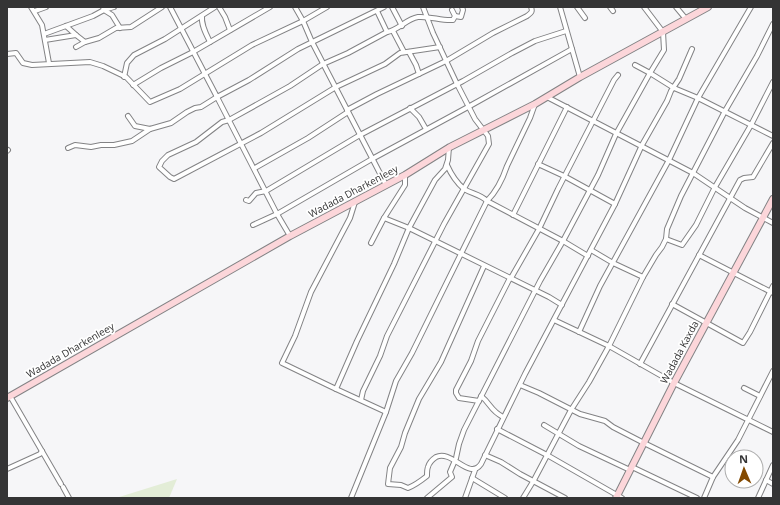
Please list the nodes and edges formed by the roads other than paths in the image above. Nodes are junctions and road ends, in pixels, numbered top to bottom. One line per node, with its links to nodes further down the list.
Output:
1 (31, 7): 24 (street)
2 (46, 7): 24 (street)
3 (114, 7): 22 (street)
4 (162, 7): 35 (street)
5 (170, 7): 36 (street)
6 (215, 7): 26 (street)
7 (219, 7): 37 (street)
8 (270, 7): 37 (street)
9 (295, 7): 31 (street)
10 (327, 7): 31 (street)
11 (384, 7): 25 (street)
12 (392, 7): 34 (street)
13 (423, 7): 28 (street)
14 (462, 7): 27 (street)
15 (531, 7): 55 (street)
16 (560, 7): 39 (street)
17 (577, 7): 29 (street)
18 (644, 7): 41 (street)
19 (676, 7): 30 (street)
20 (708, 7): 30 (main road, Wadada Dharkenleey)
21 (751, 7): 72 (street)
22 (104, 8): 33 (street); 35 (street)
23 (452, 10): 27 (street)
24 (35, 11): 42 (street)
25 (377, 11): 40 (street); 47 (street)
26 (202, 16): 36 (street); 46 (street)
27 (455, 16): 28 (street)
28 (427, 17): 34 (street); 49 (street)
29 (585, 18)
30 (686, 19): 41 (main road, Wadada Dharkenleey)
31 (304, 22): 47 (street); 60 (street)
32 (773, 24): 78 (street)
33 (66, 26): 42 (street); 43 (street)
34 (402, 26): 38 (street)
35 (120, 28): 45 (street)
36 (181, 28): 52 (street); 63 (street)
37 (230, 30): 46 (street)
38 (393, 31): 40 (street); 53 (street)
39 (566, 31): 50 (street); 66 (street)
40 (387, 32): 57 (street)
41 (663, 32): 59 (street); 64 (main road, Wadada Dharkenleey)
42 (44, 34): 44 (street)
43 (76, 35): 44 (street); 45 (street)
44 (45, 40): 56 (street)
45 (85, 42): 48 (street)
46 (210, 42): 52 (street)
47 (312, 42): 57 (street); 70 (street)
48 (76, 47)
49 (440, 47): 53 (street); 55 (street)
50 (572, 49): 64 (street); 74 (street)
51 (692, 49): 69 (street)
52 (193, 52): 60 (street); 67 (street)
53 (406, 52): 61 (street); 68 (street)
54 (7, 54): 56 (street)
55 (446, 61): 61 (street); 66 (street)
56 (49, 63): 63 (street)
57 (323, 64): 68 (street); 80 (street)
58 (635, 65): 59 (street)
59 (650, 72): 69 (street); 86 (street)
60 (204, 73): 67 (street); 70 (street)
61 (419, 74): 77 (street)
62 (618, 74): 81 (street)
63 (124, 77): 67 (street)
64 (580, 77): 71 (main road, Wadada Dharkenleey)
65 (773, 82): 82 (street)
66 (456, 84): 74 (street); 76 (street)
67 (133, 86)
68 (336, 88): 77 (street); 90 (street)
69 (674, 88): 72 (street); 91 (street)
70 (217, 97): 80 (street); 83 (street)
71 (547, 97): 73 (main road, Wadada Dharkenleey); 75 (street)
72 (698, 98): 78 (street); 95 (street)
73 (535, 104): 85 (main road, Wadada Dharkenleey); 110 (street)
74 (468, 107): 84 (street); 85 (street)
75 (567, 107): 81 (street); 96 (street)
76 (410, 108): 84 (street); 87 (street)
77 (348, 111): 87 (street); 98 (street)
78 (725, 111): 82 (street); 99 (street)
79 (128, 116): 83 (street)
80 (229, 120): 90 (street); 90 (street)
81 (593, 121): 86 (street); 101 (street)
82 (751, 125): 88 (street); 103 (street)
83 (150, 129): 93 (street)
84 (426, 129): 94 (street)
85 (482, 130): 92 (main road, Wadada Dharkenleey); 104 (street)
86 (616, 134): 91 (street); 105 (street)
87 (360, 135): 94 (street); 106 (street)
88 (773, 136)
89 (773, 143): 107 (street)
90 (241, 144): 98 (street)
91 (642, 145): 95 (street); 112 (street)
92 (450, 147): 97 (street); 100 (main road, Wadada Dharkenleey)
93 (68, 148)
94 (372, 159): 102 (street); 113 (street)
95 (669, 160): 99 (street); 130 (street)
96 (538, 164): 101 (street); 114 (street)
97 (447, 165): 104 (street); 119 (street)
98 (255, 168): 106 (street)
99 (693, 173): 103 (street); 122 (street)
100 (405, 175): 102 (main road, Wadada Dharkenleey); 115 (street)
101 (564, 176): 105 (street); 120 (street)
102 (386, 185): 111 (main road, Wadada Dharkenleey)
103 (715, 187): 107 (street); 122 (street)
104 (464, 188): 110 (street); 123 (street)
105 (589, 190): 112 (street); 124 (street)
106 (266, 191): 109 (street); 113 (street)
107 (730, 198): 116 (street); 128 (street)
108 (773, 198): 116 (main road, Wadada Kaxda)
109 (246, 200)
110 (487, 201): 114 (street); 127 (street)
111 (355, 202): 121 (main road, Wadada Dharkenleey); 149 (street)
112 (615, 204): 126 (street)
113 (277, 214): 118 (street); 121 (street)
114 (513, 216): 120 (street)
115 (384, 218): 119 (street); 125 (street)
116 (763, 218): 117 (street); 132 (main road, Wadada Kaxda)
117 (773, 223)
118 (253, 225)
119 (409, 228): 123 (street); 149 (street)
120 (539, 229): 124 (street); 134 (street)
121 (290, 236): 150 (main road, Wadada Dharkenleey)
122 (666, 239): 133 (street)
123 (435, 241): 127 (street); 153 (street)
124 (563, 241): 129 (street); 136 (street)
125 (371, 243)
126 (591, 250): 129 (street); 130 (street)
127 (461, 254): 131 (street); 156 (street)
128 (699, 255): 132 (street); 138 (street)
129 (588, 256): 139 (street)
130 (613, 263): 133 (street); 142 (street)
131 (484, 266): 134 (street); 167 (street)
132 (733, 273): 137 (street); 141 (main road, Wadada Kaxda)
133 (644, 277): 143 (street)
134 (511, 278): 136 (street); 154 (street)
135 (773, 286): 137 (street)
136 (535, 291): 139 (street); 151 (street)
137 (771, 293): 141 (street)
138 (672, 304): 141 (street); 144 (street)
139 (562, 305): 140 (street)
140 (554, 320): 142 (street); 147 (street)
141 (706, 323): 146 (main road, Wadada Kaxda)
142 (579, 332): 143 (street)
143 (609, 346): 144 (street); 155 (street)
144 (640, 364): 146 (street)
145 (773, 371): 152 (street)
146 (674, 382): 158 (street); 163 (main road, Wadada Kaxda)
147 (520, 385): 155 (street); 157 (street)
148 (744, 388): 152 (street)
149 (336, 389): 153 (street)
150 (8, 395): 164 (street)
151 (481, 396): 154 (street); 157 (street)
152 (760, 396): 158 (street)
153 (361, 400): 156 (street)
154 (479, 401): 167 (street)
155 (571, 410): 162 (street); 163 (street)
156 (386, 412): 179 (street)
157 (503, 417): 160 (street)
158 (748, 419): 161 (street); 172 (street)
159 (544, 425): 162 (street)
160 (497, 429): 165 (street); 166 (street)
161 (773, 432)
162 (558, 434): 166 (street); 170 (street)
163 (644, 443): 170 (main road, Wadada Kaxda); 172 (street)
164 (42, 451): 169 (street); 178 (street)
165 (485, 455): 171 (street); 174 (street)
166 (547, 455): 174 (street); 177 (street)
167 (454, 460): 171 (street); 180 (street)
168 (773, 465): 175 (street)
169 (7, 468)
170 (631, 468): 177 (main road, Wadada Kaxda); 185 (street)
171 (474, 469): 173 (street)
172 (713, 477): 186 (street)
173 (472, 478): 181 (street); 182 (street)
174 (534, 480): 183 (street); 184 (street)
175 (766, 480): 176 (street); 187 (street)
176 (773, 484)
177 (618, 497)
178 (69, 498)
179 (351, 498)
180 (427, 498)
181 (465, 498)
182 (506, 498)
183 (523, 498)
184 (565, 498)
185 (697, 498)
186 (704, 498)
187 (758, 498)

